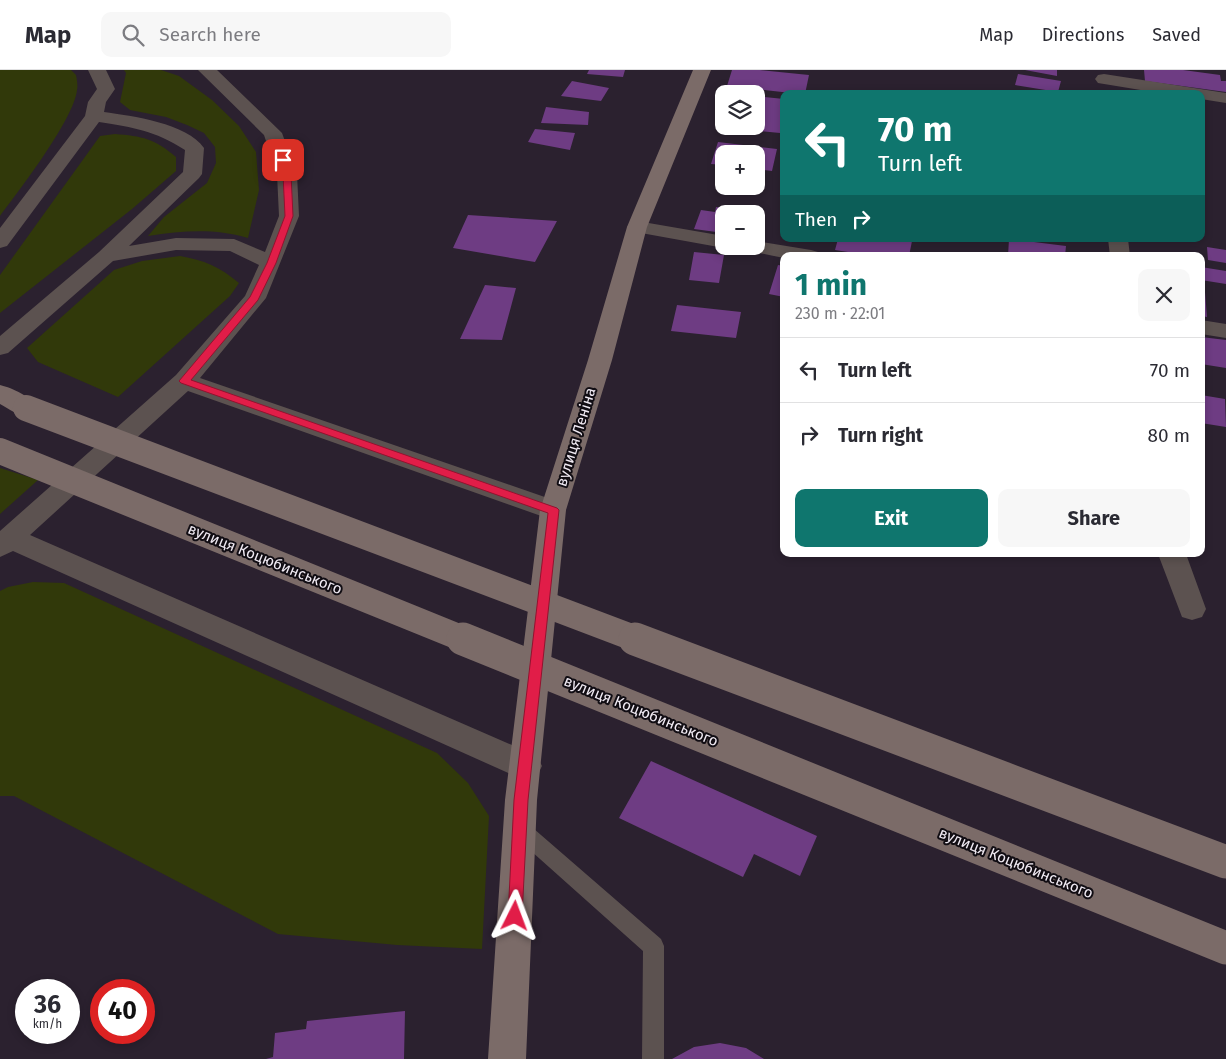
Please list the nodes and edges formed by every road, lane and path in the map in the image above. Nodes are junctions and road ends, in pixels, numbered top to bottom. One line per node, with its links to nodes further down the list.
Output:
1 (97, 70): 8 (street)
2 (207, 70): 15 (street)
3 (702, 70): 9 (street, вулиця Леніна)
4 (1105, 81): 5 (street)
5 (1171, 90)
6 (1205, 95): 7 (street)
7 (1226, 98)
8 (94, 116): 11 (street); 14 (street)
9 (637, 227): 10 (street); 22 (street, вулиця Леніна)
10 (715, 240)
11 (0, 242)
12 (765, 248): 13 (street)
13 (787, 252)
14 (106, 256): 15 (street); 18 (street)
15 (271, 263): 19 (street)
16 (1205, 328): 17 (street)
17 (1226, 331)
18 (0, 348)
19 (184, 381): 22 (street); 23 (street)
20 (0, 393): 28 (street, bridge)
21 (0, 451): 29 (street, вулиця Коцюбинського, bridge)
22 (553, 510): 26 (street, вулиця Леніна)
23 (5, 543): 26 (street)
24 (1173, 557): 25 (street)
25 (1192, 609)
26 (526, 766): 27 (street, вулиця Леніна)
27 (519, 828): 30 (street, вулиця Леніна); 31 (lane)
28 (1226, 862)
29 (1226, 948)
30 (507, 1059)
31 (653, 1059)

